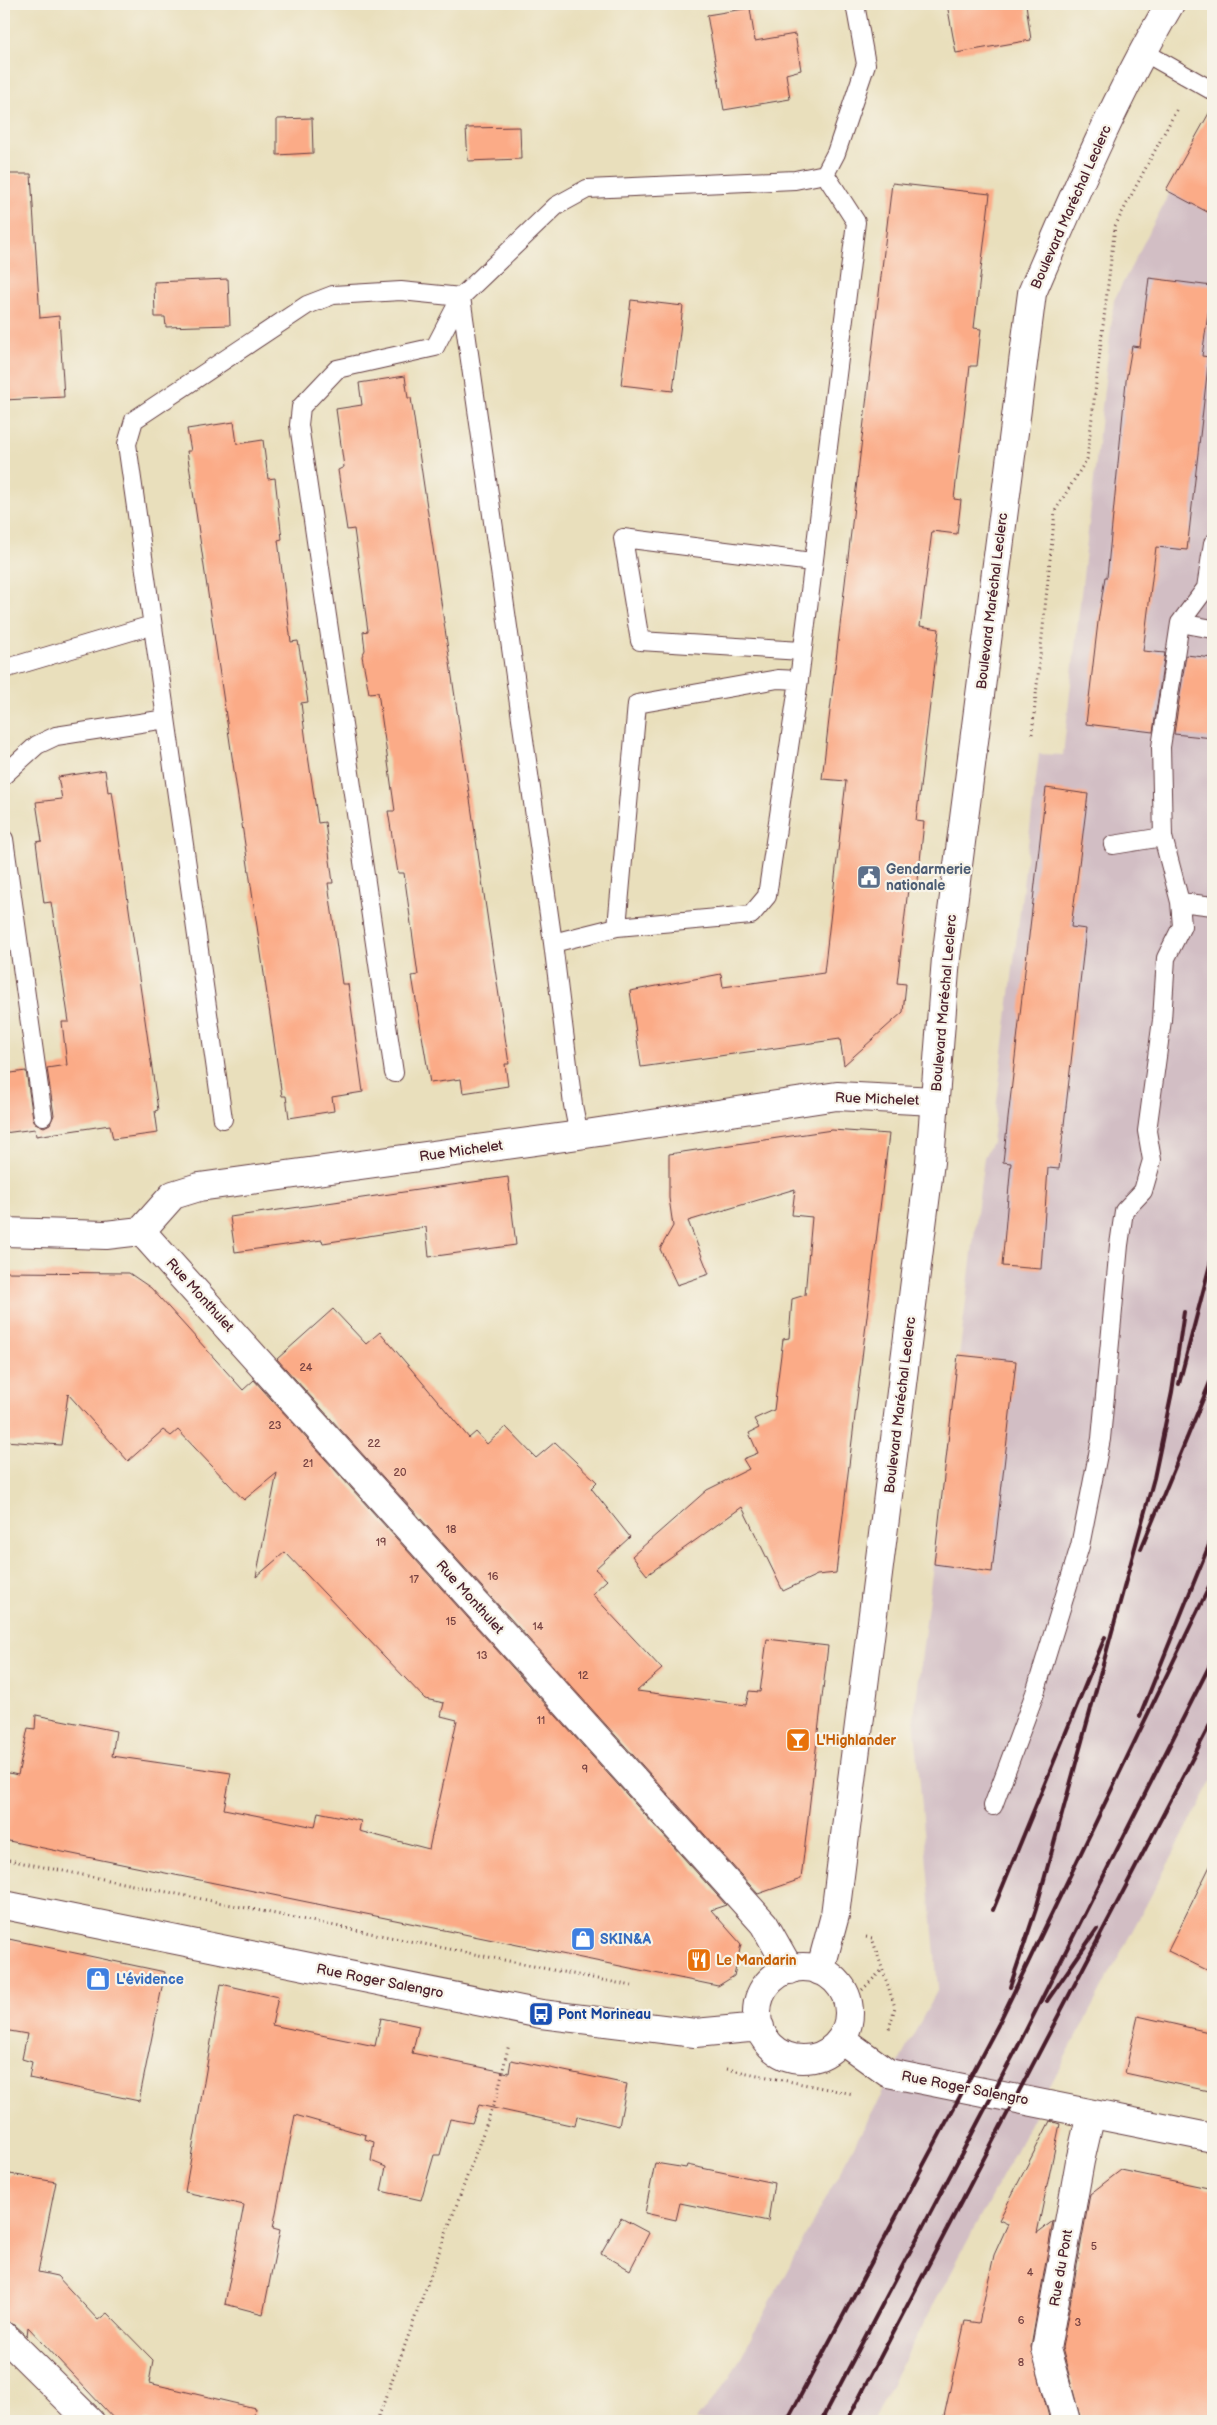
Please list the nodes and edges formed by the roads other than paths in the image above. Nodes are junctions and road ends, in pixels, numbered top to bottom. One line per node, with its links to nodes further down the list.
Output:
1 (855, 4): 5 (lane)
2 (1170, 4): 3 (street, Boulevard Maréchal Leclerc)
3 (1142, 51): 4 (lane); 25 (street, Boulevard Maréchal Leclerc)
4 (1213, 91)
5 (825, 174): 6 (lane); 8 (lane)
6 (461, 297): 10 (lane); 23 (lane); 24 (lane)
7 (1213, 544): 9 (lane)
8 (812, 562): 12 (lane); 12 (lane)
9 (1180, 623): 11 (lane); 17 (lane)
10 (152, 625): 13 (lane); 15 (lane)
11 (1213, 629)
12 (802, 651): 14 (lane)
13 (4, 669)
14 (799, 680): 22 (lane); 22 (lane)
15 (166, 719): 16 (lane); 27 (lane)
16 (4, 775)
17 (1163, 837): 19 (lane); 20 (lane)
18 (4, 839): 26 (lane)
19 (1113, 845)
20 (1180, 902): 21 (lane); 31 (lane)
21 (1213, 906)
22 (617, 927): 23 (lane)
23 (553, 943): 28 (lane)
24 (394, 1073)
25 (935, 1101): 28 (street, Rue Michelet); 34 (street, Boulevard Maréchal Leclerc)
26 (43, 1116)
27 (223, 1119)
28 (580, 1135): 29 (street, Rue Michelet)
29 (141, 1231): 30 (street); 33 (street, Rue Monthulet)
30 (4, 1232)
31 (993, 1806)
32 (4, 1905): 35 (street, Rue Roger Salengro)
33 (790, 1970): 34 (street); 35 (street)
34 (820, 1970): 36 (street)
35 (760, 2027): 36 (street)
36 (840, 2039): 37 (street, Rue Roger Salengro)
37 (1091, 2114): 38 (street, Rue Roger Salengro); 41 (street, Rue du Pont)
38 (1213, 2138)
39 (4, 2336): 40 (street)
40 (90, 2421)
41 (1066, 2421)

